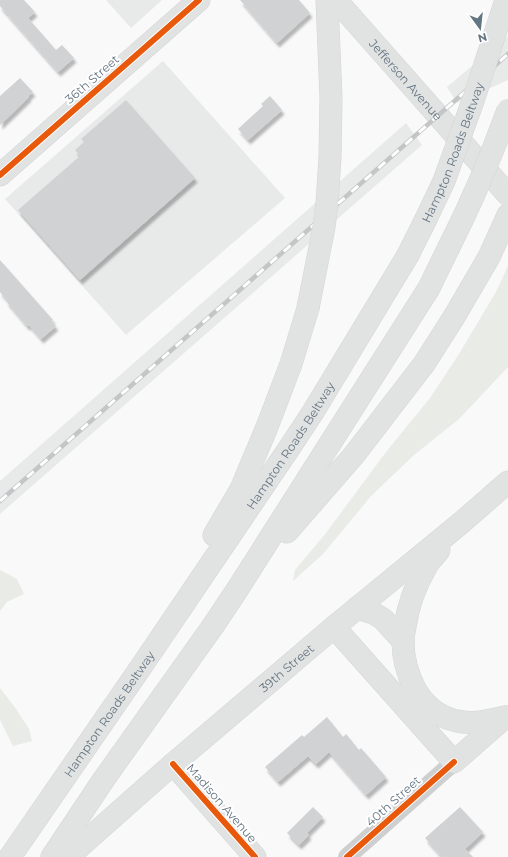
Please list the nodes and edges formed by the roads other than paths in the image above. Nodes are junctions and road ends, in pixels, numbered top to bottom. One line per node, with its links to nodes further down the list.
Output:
1 (199, 0): 6 (main road, 36th Street)
2 (327, 0): 13 (main road, bridge)
3 (336, 0): 7 (main road, Jefferson Avenue)
4 (506, 0): 13 (main road, Hampton Roads Beltway, bridge)
5 (508, 110): 11 (main road, bridge)
6 (0, 175)
7 (508, 195)
8 (508, 215): 11 (main road)
9 (508, 482): 10 (main road, 39th Street)
10 (461, 523): 12 (main road, 39th Street); 15 (main road)
11 (237, 590): 20 (main road)
12 (356, 608): 14 (main road, 39th Street); 15 (main road)
13 (164, 627): 19 (main road, Hampton Roads Beltway)
14 (334, 627): 17 (main road); 18 (main road, 39th Street)
15 (403, 641): 16 (main road)
16 (507, 716): 17 (main road, 40th Street)
17 (454, 762): 23 (street, 40th Street)
18 (173, 764): 21 (main road, 39th Street); 22 (main road, Madison Avenue)
19 (10, 857)
20 (52, 857)
21 (68, 857)
22 (255, 857)
23 (347, 857)

